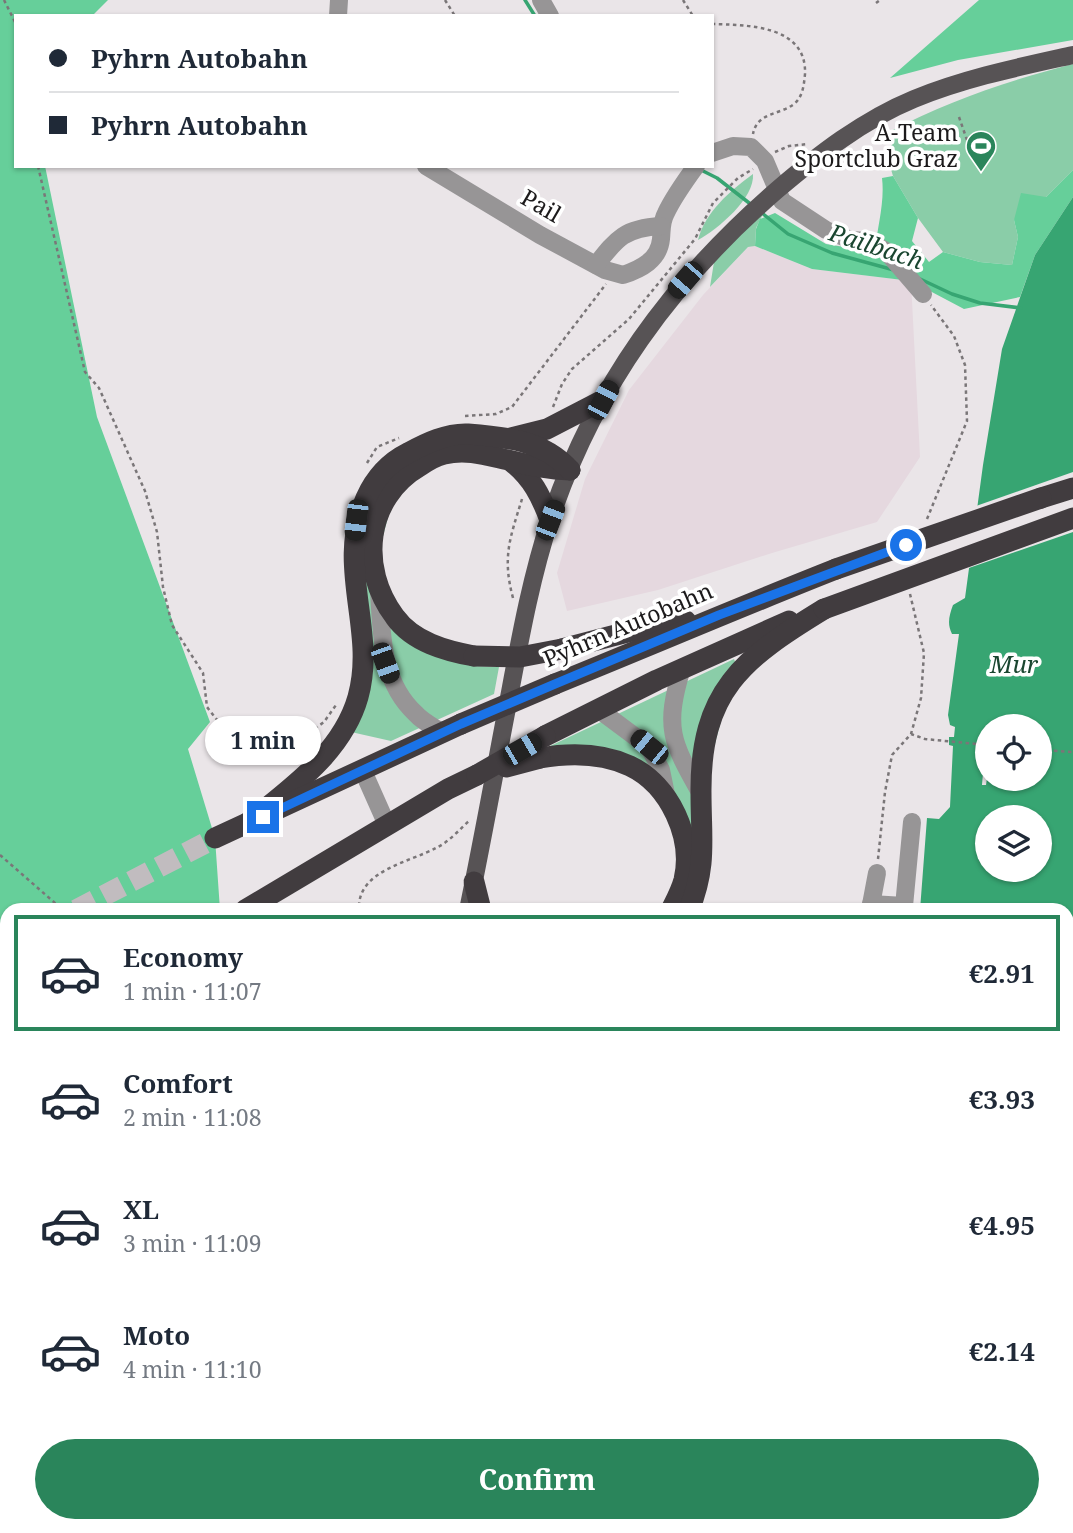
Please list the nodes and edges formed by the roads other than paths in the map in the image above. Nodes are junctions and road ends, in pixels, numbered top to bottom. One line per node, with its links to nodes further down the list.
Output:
1 (1073, 55): 5 (main road)
2 (714, 150): 5 (street)
3 (429, 168): 7 (street, Pail)
4 (694, 168): 6 (street)
5 (776, 190): 8 (street); 9 (main road)
6 (661, 226): 7 (street); 7 (street, Pail)
7 (596, 265)
8 (923, 294)
9 (603, 400): 10 (highway); 12 (main road)
10 (511, 438): 12 (highway); 28 (highway)
11 (510, 461): 12 (highway); 15 (highway); 16 (highway)
12 (569, 470): 15 (main road)
13 (1073, 488): 18 (highway, Pyhrn Autobahn, bridge)
14 (1073, 518): 17 (highway, bridge)
15 (550, 520): 31 (main road)
16 (379, 591): 18 (highway, bridge); 21 (street)
17 (824, 609): 19 (highway); 24 (highway)
18 (719, 615): 21 (highway, Pyhrn Autobahn, bridge)
19 (682, 668): 20 (highway); 24 (street)
20 (598, 709): 23 (highway, bridge); 25 (street)
21 (452, 729): 22 (highway, Pyhrn Autobahn)
22 (363, 771): 27 (street); 28 (highway, Pyhrn Autobahn)
23 (477, 775): 25 (highway, bridge); 27 (highway)
24 (701, 794): 36 (highway)
25 (667, 799): 35 (highway)
26 (912, 822): 38 (street)
27 (387, 825): 32 (highway)
28 (244, 826): 29 (highway, Pyhrn Autobahn)
29 (215, 838)
30 (877, 873): 37 (street)
31 (474, 881): 33 (main road); 34 (highway)
32 (257, 903)
33 (469, 903)
34 (479, 903)
35 (674, 903)
36 (691, 903)
37 (872, 903)
38 (904, 903)

